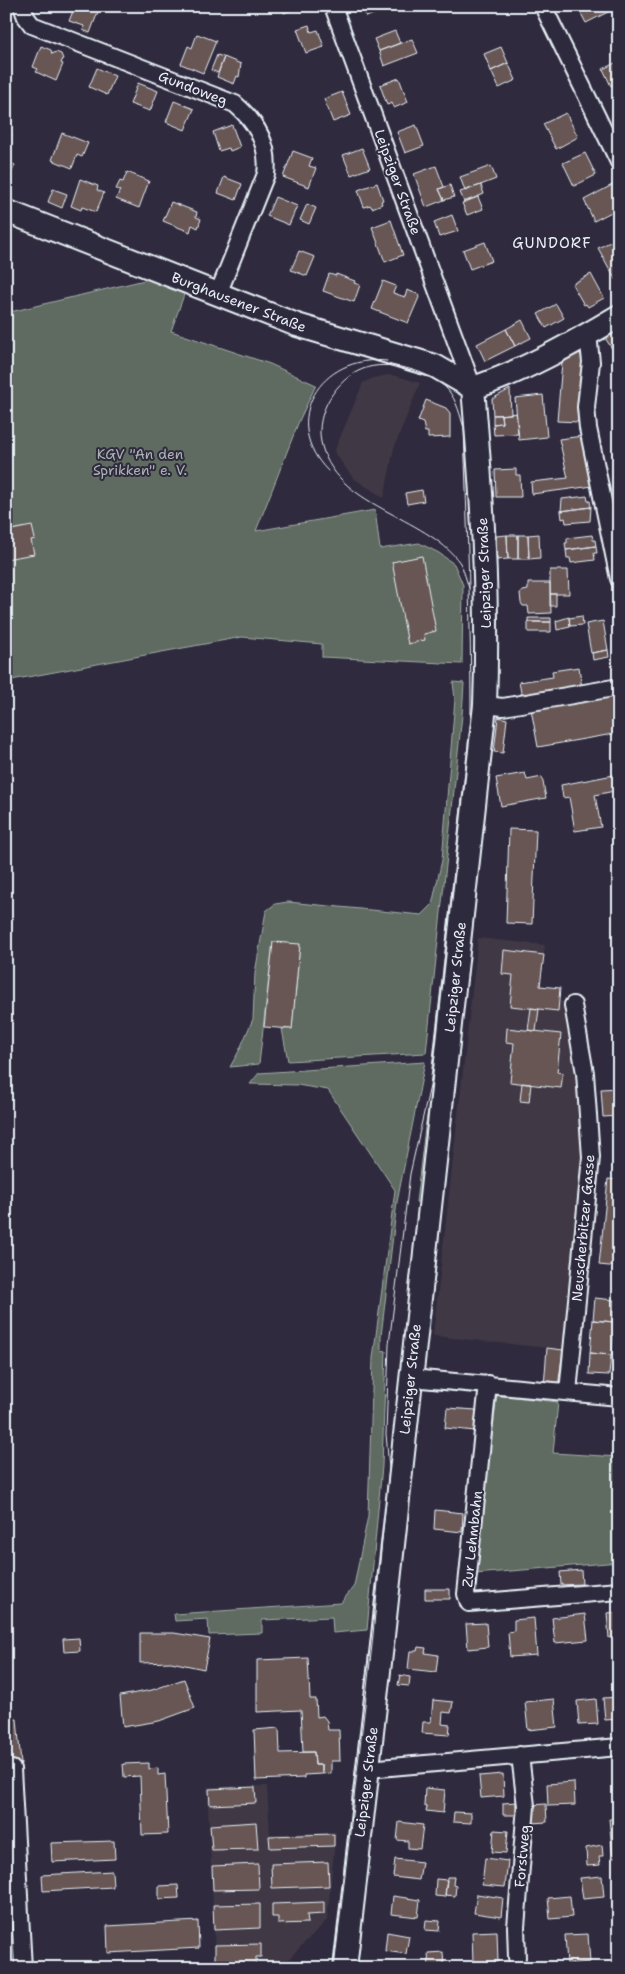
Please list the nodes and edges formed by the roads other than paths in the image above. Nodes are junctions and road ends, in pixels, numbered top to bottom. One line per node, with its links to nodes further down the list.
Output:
1 (22, 6): 6 (street, Gundoweg)
2 (333, 6): 9 (street, Leipziger Straße)
3 (543, 6): 4 (street)
4 (619, 162)
5 (6, 211): 6 (street, Burghausener Straße)
6 (218, 294): 9 (street, Burghausener Straße)
7 (619, 316): 8 (street)
8 (588, 334): 9 (street); 10 (street)
9 (473, 388): 12 (street, Leipziger Straße)
10 (619, 580)
11 (619, 687): 12 (street)
12 (485, 705): 14 (street, Leipziger Straße)
13 (573, 1005): 16 (street, Neuscherbitzer Gasse)
14 (411, 1378): 15 (street); 21 (street, Leipziger Straße)
15 (488, 1384): 16 (street); 18 (street, Zur Lehmbahn)
16 (568, 1392): 17 (street)
17 (619, 1397)
18 (619, 1591)
19 (619, 1747): 20 (street)
20 (520, 1755): 21 (street); 23 (street, Forstweg)
21 (368, 1769): 25 (street, Leipziger Straße)
22 (9, 1770): 24 (street)
23 (517, 1958)
24 (23, 1968)
25 (345, 1968)

